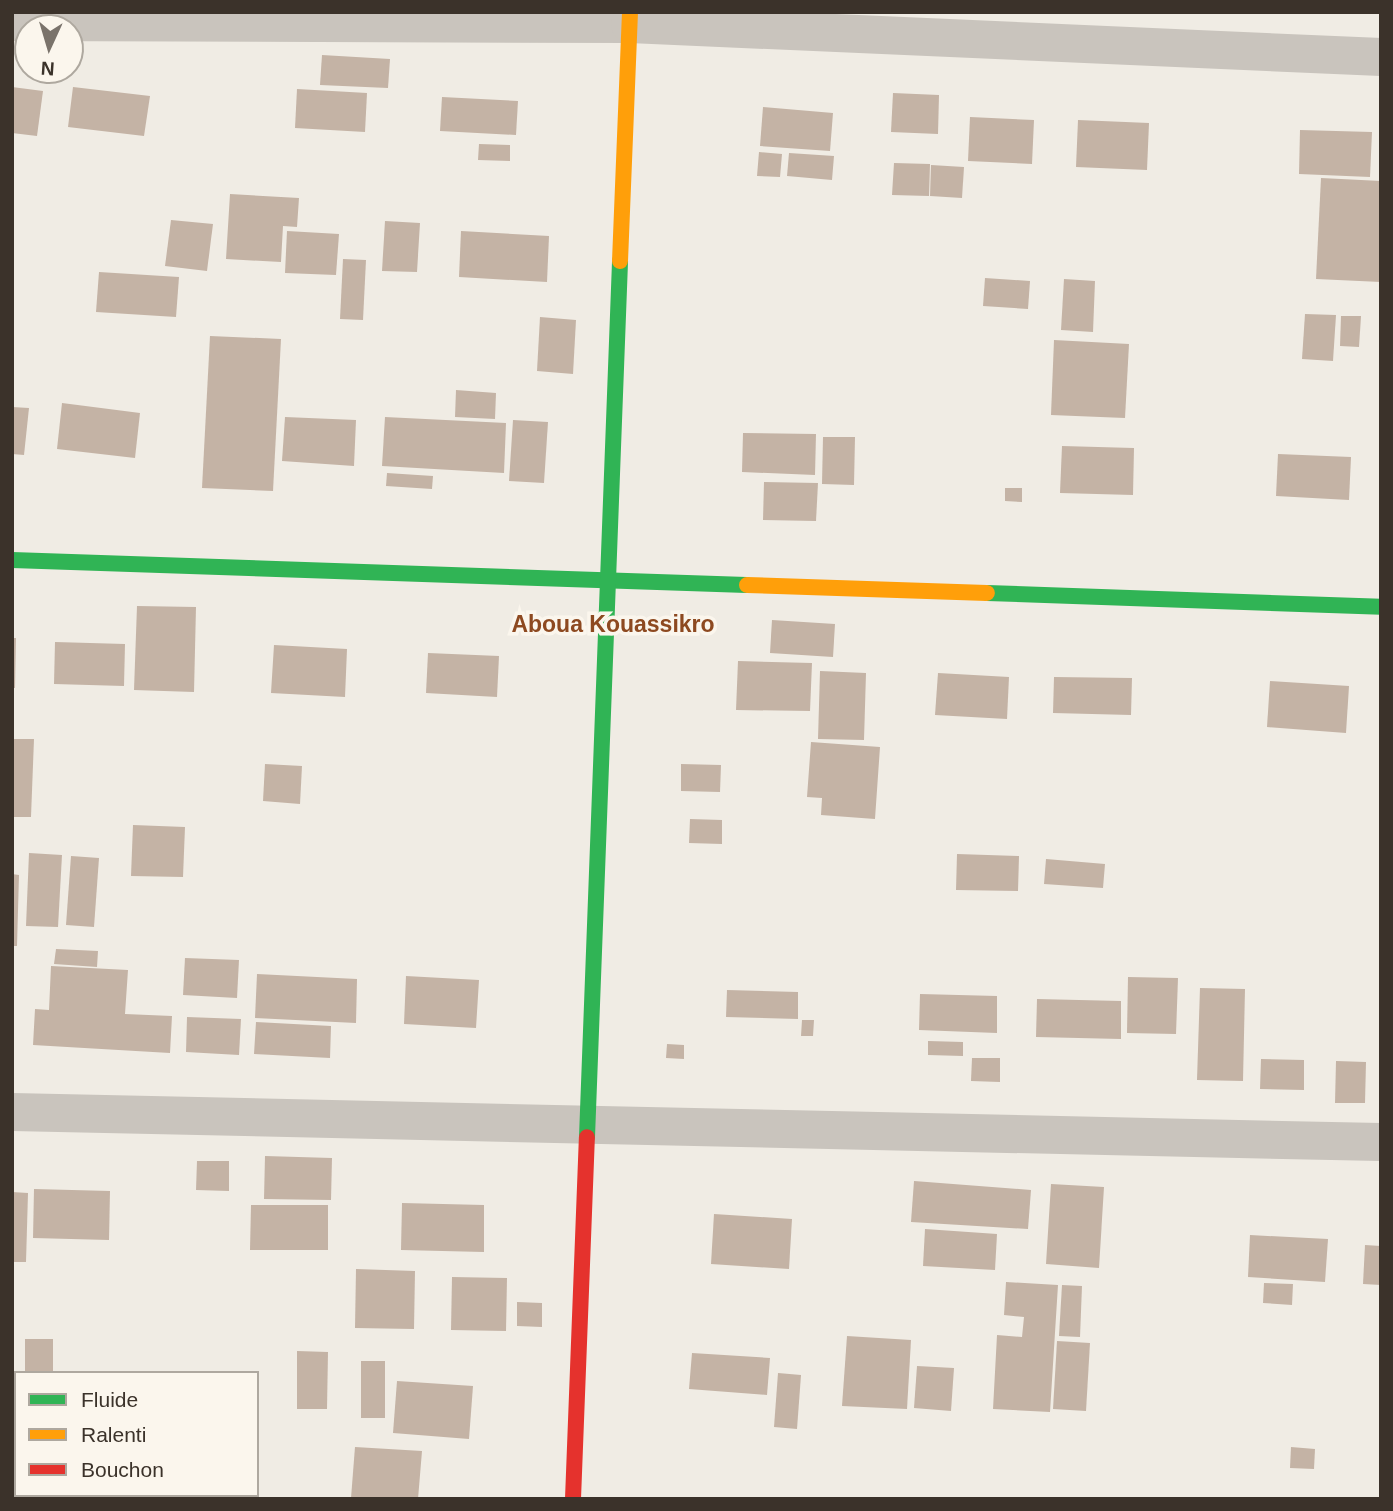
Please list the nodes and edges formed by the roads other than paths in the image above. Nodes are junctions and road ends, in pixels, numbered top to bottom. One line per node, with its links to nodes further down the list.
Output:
1 (630, 18): 2 (street); 3 (street); 5 (street)
2 (12, 22)
3 (1381, 57)
4 (12, 560): 5 (street)
5 (607, 582): 6 (street); 8 (street)
6 (1381, 607)
7 (12, 1112): 8 (street)
8 (585, 1126): 9 (street); 10 (street)
9 (1381, 1142)
10 (573, 1499)

